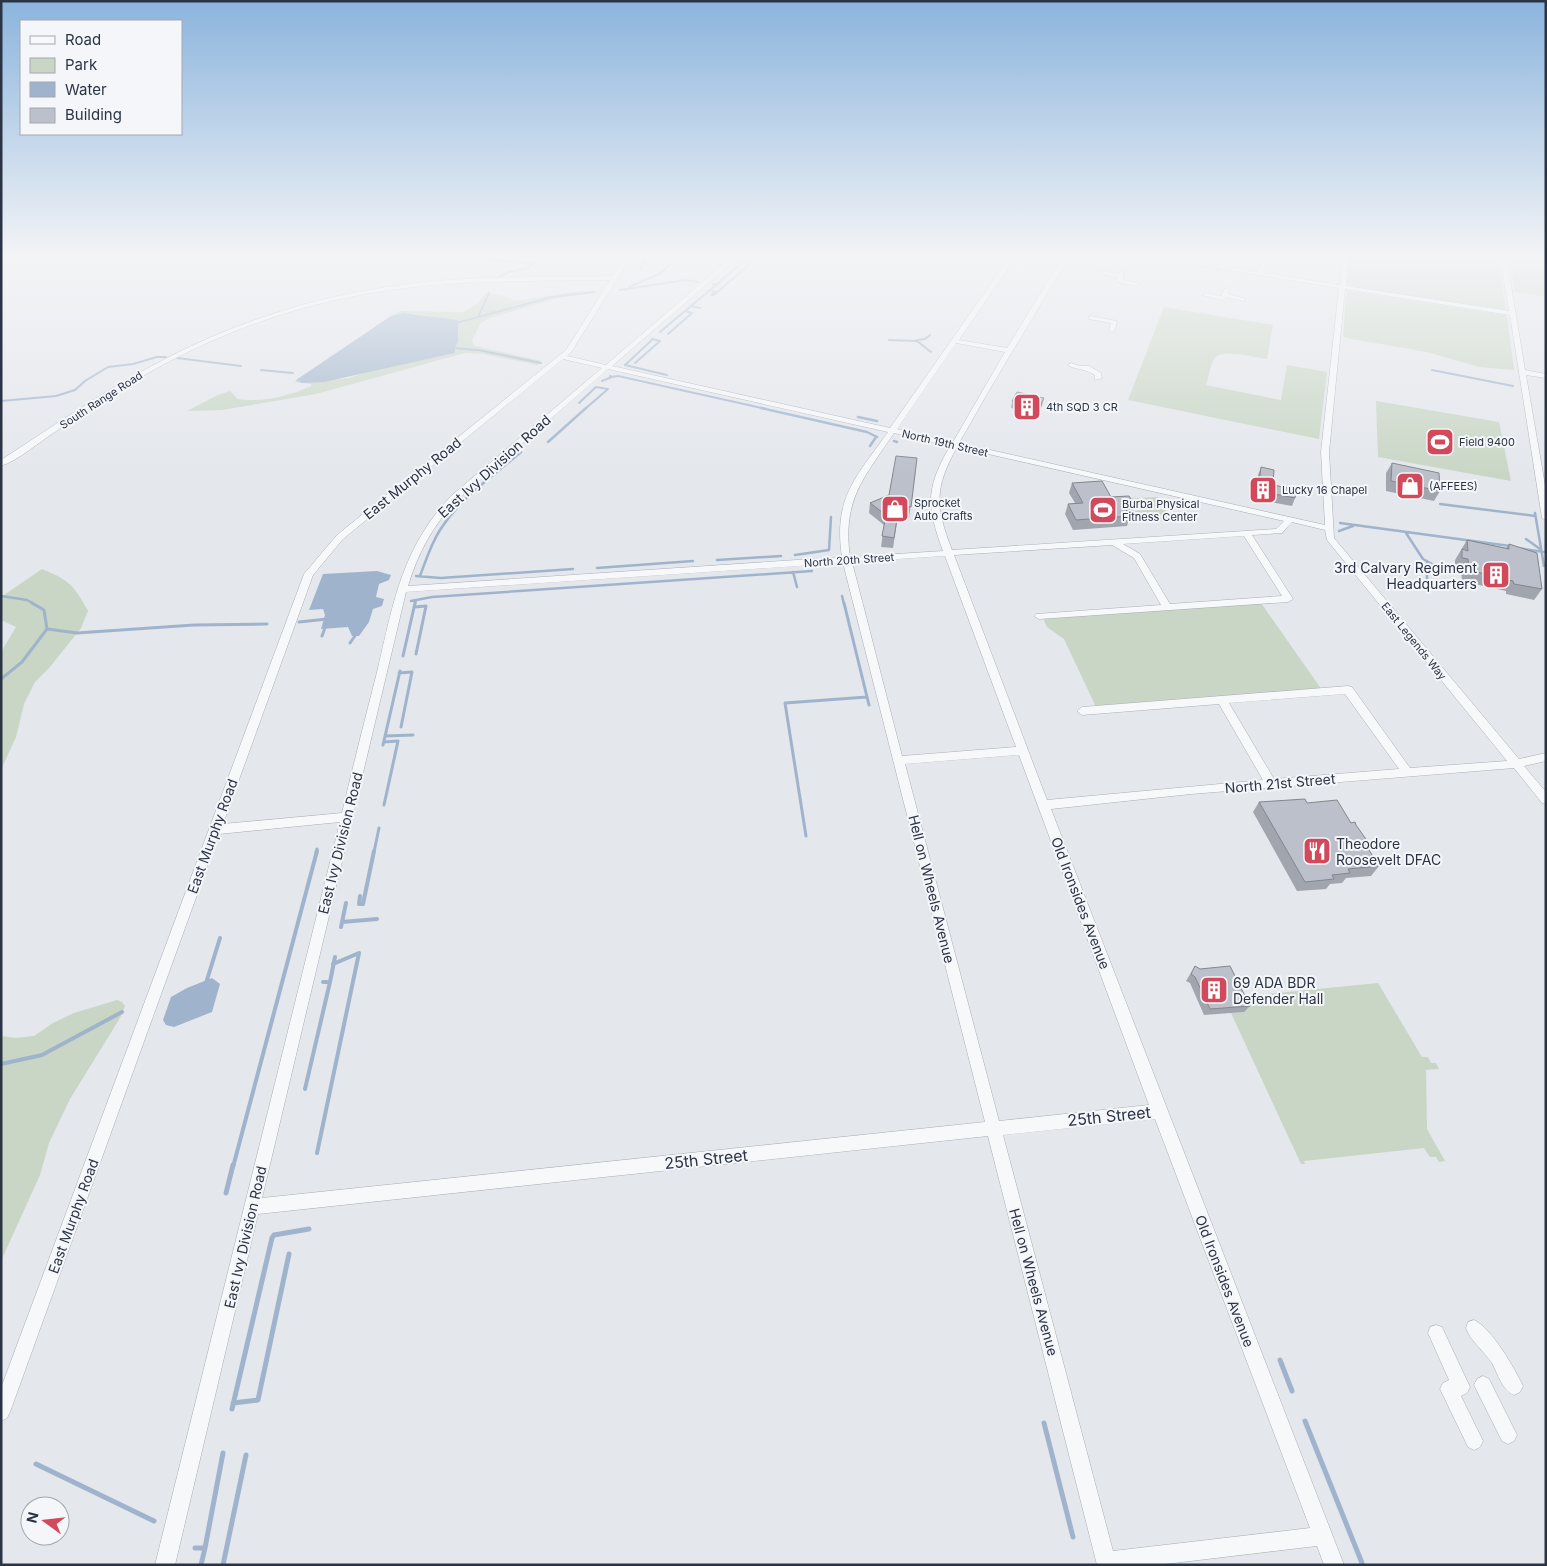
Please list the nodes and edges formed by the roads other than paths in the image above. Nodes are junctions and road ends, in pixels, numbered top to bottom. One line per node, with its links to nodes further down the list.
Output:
1 (237, 328): 21 (street, South Range Road)
2 (584, 328): 10 (street, East Murphy Road)
3 (653, 328): 12 (street, East Ivy Division Road)
4 (964, 328): 8 (street, Hell on Wheels Avenue)
5 (1024, 328): 9 (street, Old Ironsides Avenue)
6 (1339, 328): 24 (street, East Legends Way)
7 (1516, 328): 13 (street)
8 (955, 341): 9 (street); 17 (street, Hell on Wheels Avenue)
9 (1010, 351): 18 (street, Old Ironsides Avenue)
10 (562, 357): 12 (street, North 19th Street); 43 (street, East Murphy Road)
11 (1071, 365): 15 (street)
12 (607, 367): 17 (street, North 19th Street); 29 (street, East Ivy Division Road)
13 (1523, 375): 14 (street); 16 (street); 19 (street)
14 (1546, 376)
15 (1098, 378)
16 (1546, 382)
17 (892, 431): 18 (street, North 19th Street); 28 (street, Hell on Wheels Avenue)
18 (953, 445): 23 (street, North 19th Street); 27 (street, Old Ironsides Avenue)
19 (1536, 458): 20 (street); 22 (street)
20 (1546, 460)
21 (1, 464)
22 (1546, 518)
23 (1290, 519): 24 (street, North 19th Street); 25 (street, North 20th Street)
24 (1330, 528): 37 (street, East Legends Way)
25 (1246, 534): 26 (street, North 20th Street); 30 (street)
26 (1116, 543): 27 (street, North 20th Street); 30 (street)
27 (949, 554): 28 (street, North 20th Street); 34 (street, Old Ironsides Avenue)
28 (847, 560): 29 (street, North 20th Street); 36 (street, Hell on Wheels Avenue)
29 (402, 589): 42 (street, East Ivy Division Road)
30 (1167, 607): 31 (street)
31 (1039, 616)
32 (1222, 700): 33 (street); 38 (street); 39 (street)
33 (1082, 711)
34 (1023, 751): 36 (street); 41 (street, Old Ironsides Avenue)
35 (1546, 757): 37 (street, North 21st Street)
36 (899, 760): 45 (street, Hell on Wheels Avenue)
37 (1516, 764): 38 (street, North 21st Street); 40 (street, East Legends Way)
38 (1406, 772): 39 (street, North 21st Street)
39 (1271, 784): 41 (street, North 21st Street)
40 (1546, 800)
41 (1044, 804): 44 (street, Old Ironsides Avenue)
42 (347, 817): 43 (street); 46 (street, East Ivy Division Road)
43 (214, 830): 51 (street, East Murphy Road)
44 (1159, 1111): 45 (street, 25th Street); 54 (street, Old Ironsides Avenue)
45 (994, 1128): 46 (street, 25th Street); 55 (street, Hell on Wheels Avenue)
46 (252, 1207): 56 (street, East Ivy Division Road)
47 (1474, 1328): 50 (street)
48 (1436, 1334): 53 (street)
49 (1483, 1385): 52 (street)
50 (1514, 1386)
51 (1, 1412)
52 (1508, 1435)
53 (1474, 1441)
54 (1323, 1536): 55 (street); 57 (street, Old Ironsides Avenue)
55 (1106, 1563)
56 (165, 1565)
57 (1334, 1565)

